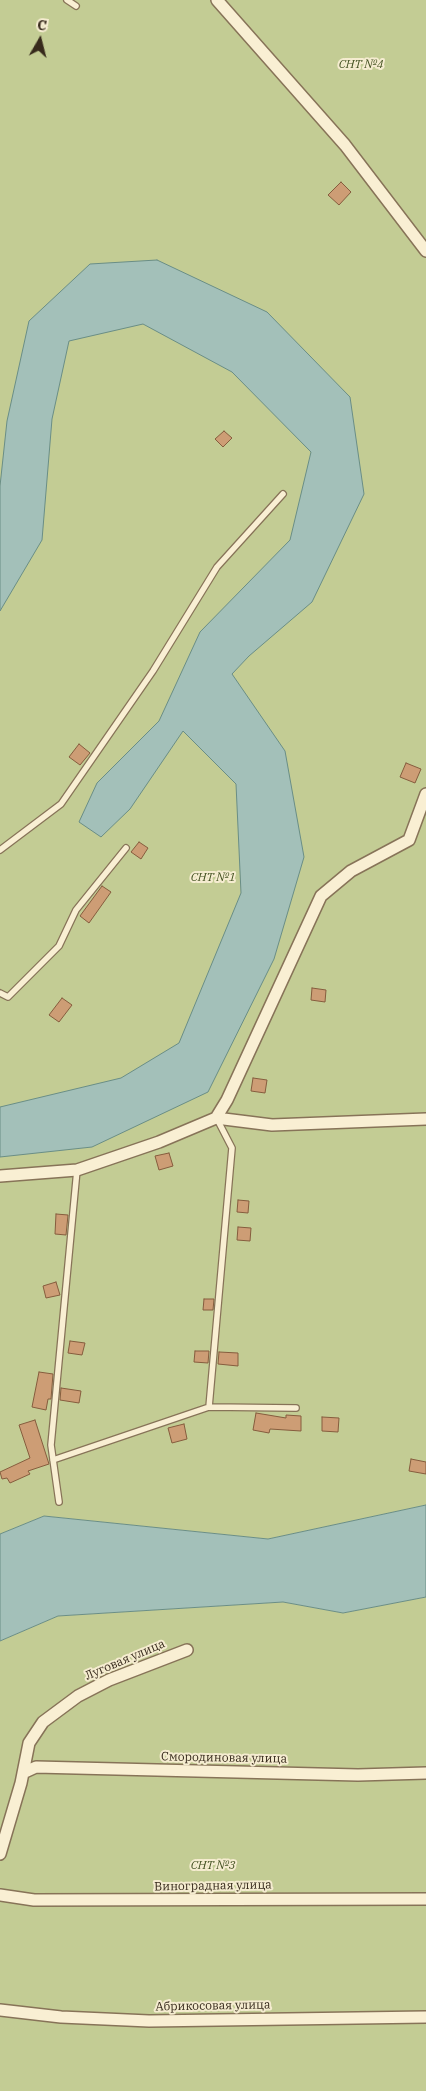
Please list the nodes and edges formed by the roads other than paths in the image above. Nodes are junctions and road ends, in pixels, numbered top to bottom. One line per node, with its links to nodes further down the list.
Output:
1 (68, 0): 3 (lane)
2 (217, 0): 4 (street)
3 (76, 6)
4 (426, 251)
5 (283, 494): 8 (lane)
6 (426, 794): 10 (street)
7 (126, 848): 9 (lane)
8 (0, 850)
9 (0, 993)
10 (216, 1118): 11 (street); 12 (street); 14 (lane)
11 (426, 1119)
12 (77, 1170): 13 (street); 16 (lane)
13 (0, 1176)
14 (209, 1407): 15 (lane); 16 (lane)
15 (296, 1408)
16 (53, 1460): 17 (lane)
17 (59, 1502)
18 (187, 1650): 19 (street, Луговая улица)
19 (23, 1773): 20 (street, Смородиновая улица); 21 (street, Луговая улица)
20 (426, 1773)
21 (0, 1854)
22 (0, 1895): 23 (street, Виноградная улица)
23 (426, 1899)
24 (0, 2010): 25 (street, Абрикосовая улица)
25 (426, 2017)

